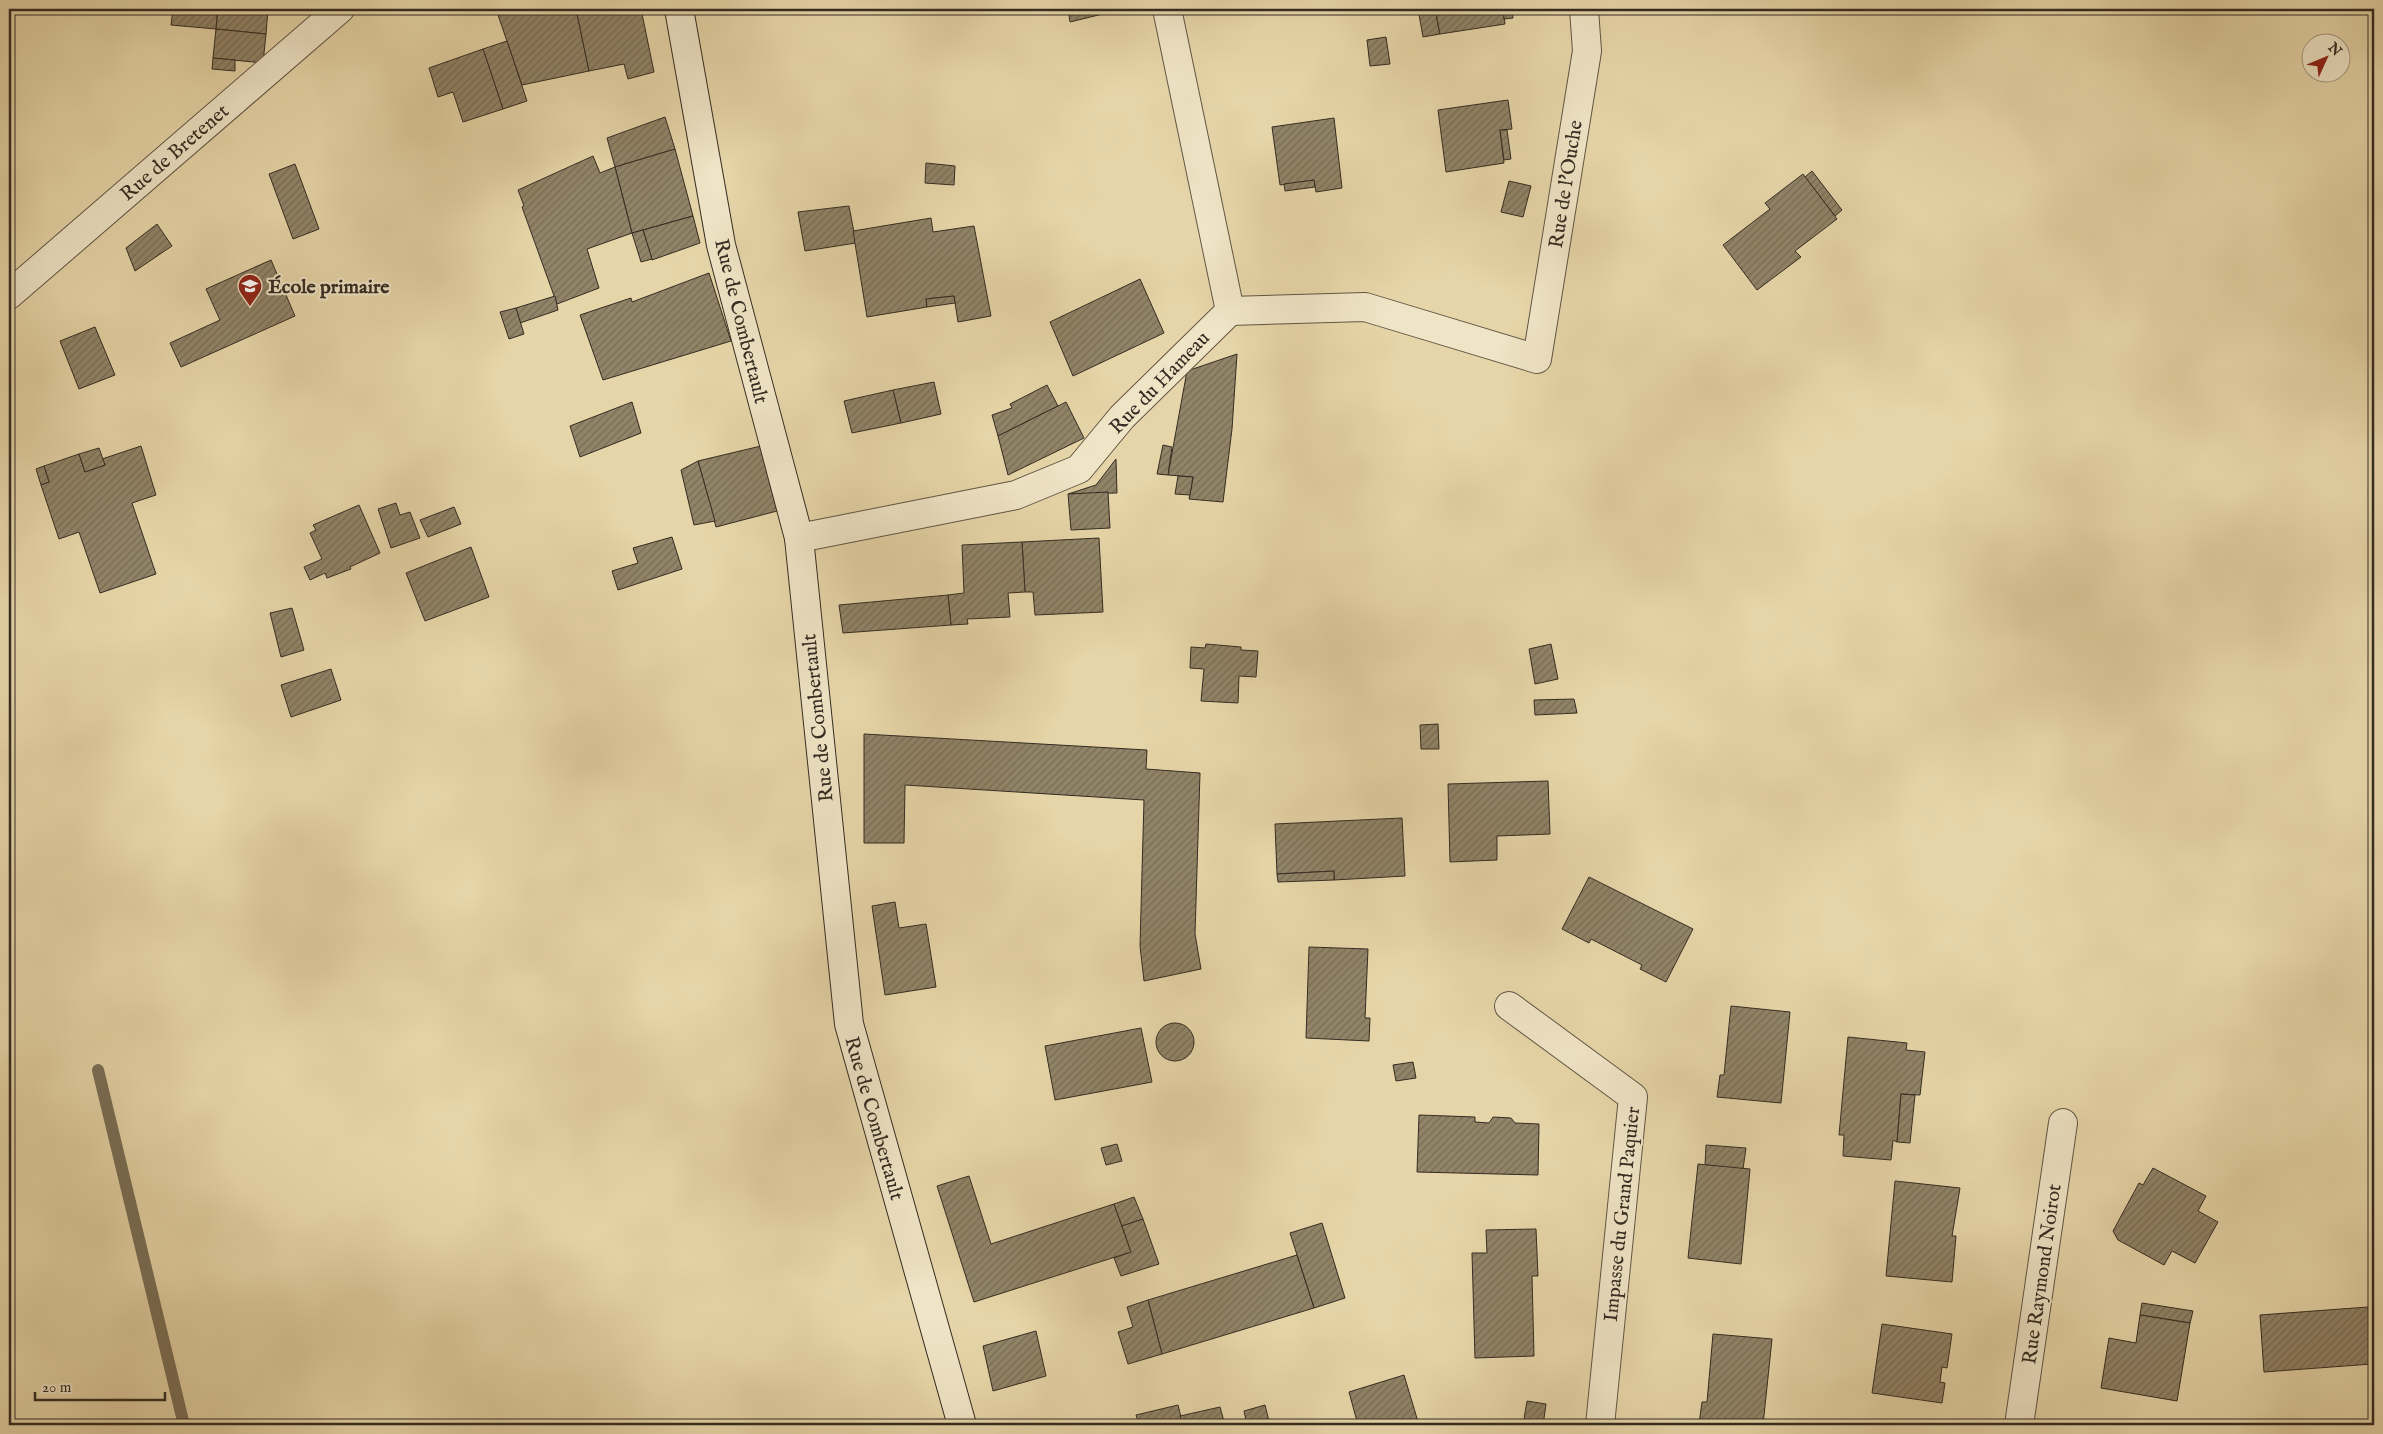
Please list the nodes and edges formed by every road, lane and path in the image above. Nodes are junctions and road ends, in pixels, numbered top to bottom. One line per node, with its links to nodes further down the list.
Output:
1 (340, 9): 5 (street, Rue de Bretenet)
2 (679, 9): 7 (street, Rue de Combertault)
3 (1167, 9): 6 (street)
4 (1584, 9): 6 (street, Rue de l'Ouche)
5 (9, 295)
6 (1230, 310): 7 (street, Rue du Hameau)
7 (799, 538): 10 (street, Rue de Combertault)
8 (1509, 1006): 11 (street, Impasse du Grand Paquier)
9 (2063, 1123): 12 (street, Rue Raymond Noirot)
10 (962, 1425)
11 (1600, 1425)
12 (2019, 1425)

